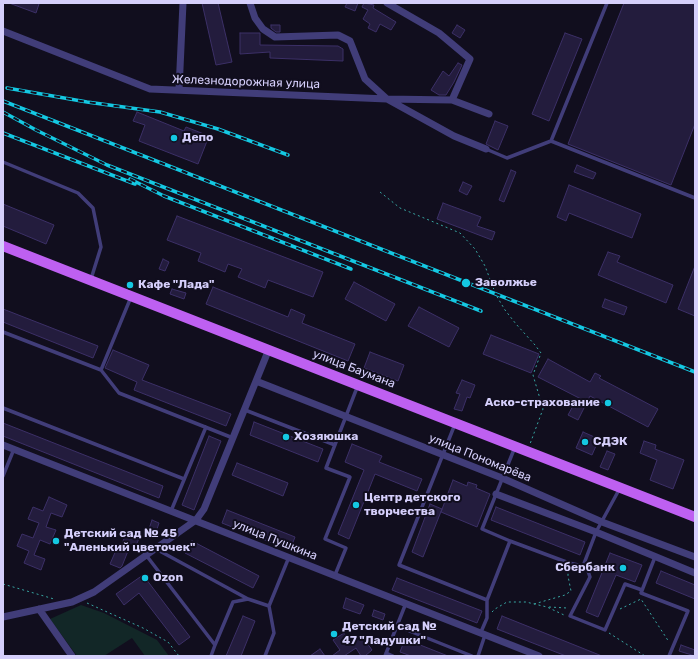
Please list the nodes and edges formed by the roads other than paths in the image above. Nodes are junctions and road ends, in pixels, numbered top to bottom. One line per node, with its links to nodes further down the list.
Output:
1 (183, 3): 6 (street)
2 (250, 3): 7 (street)
3 (387, 3): 8 (street)
4 (607, 3): 10 (lane)
5 (3, 31): 6 (street, Железнодорожная улица)
6 (179, 90): 7 (street, Железнодорожная улица)
7 (387, 99): 8 (street); 11 (street, Железнодорожная улица)
8 (452, 100): 9 (street)
9 (489, 114)
10 (551, 141): 11 (lane); 13 (lane)
11 (486, 149)
12 (3, 162): 15 (lane)
13 (695, 198)
14 (3, 246): 15 (main road, улица Баумана)
15 (91, 280): 16 (main road, улица Баумана)
16 (131, 296): 18 (main road, улица Баумана); 19 (lane)
17 (3, 332): 19 (lane)
18 (269, 349): 20 (street); 21 (main road, улица Баумана)
19 (101, 370): 26 (lane)
20 (256, 381): 23 (street); 24 (street, улица Пономарёва)
21 (359, 384): 24 (lane); 25 (main road, улица Баумана)
22 (3, 408): 35 (lane)
23 (245, 410): 27 (street); 29 (lane)
24 (346, 417): 29 (lane); 32 (street, улица Пономарёва)
25 (456, 423): 30 (main road, улица Баумана); 32 (lane)
26 (206, 427): 27 (lane); 35 (lane)
27 (233, 438): 40 (street)
28 (3, 445): 31 (street, улица Пушкина)
29 (335, 445): 52 (lane)
30 (515, 446): 34 (lane); 36 (main road, улица Баумана)
31 (14, 449): 33 (lane); 38 (street, улица Пушкина)
32 (443, 455): 34 (street, улица Пономарёва); 55 (lane)
33 (3, 476)
34 (502, 478): 37 (lane); 41 (street, улица Пономарёва)
35 (184, 479): 38 (lane)
36 (620, 488): 39 (main road, улица Баумана); 41 (lane)
37 (496, 494): 42 (street); 43 (lane)
38 (171, 511): 40 (street, улица Пушкина)
39 (695, 517)
40 (196, 520): 45 (street); 47 (street, улица Пушкина)
41 (602, 522): 42 (lane); 44 (street, улица Пономарёва)
42 (596, 532): 48 (street); 50 (lane)
43 (510, 541): 50 (lane); 55 (lane)
44 (655, 542): 48 (street); 49 (street, улица Пономарёва)
45 (155, 549): 46 (street); 54 (lane)
46 (146, 555): 58 (street); 62 (lane)
47 (289, 557): 52 (street, улица Пушкина); 57 (lane)
48 (655, 557): 51 (street); 53 (lane)
49 (695, 558)
50 (583, 566): 53 (lane)
51 (695, 573)
52 (335, 575): 56 (street, улица Пушкина)
53 (642, 590): 71 (lane)
54 (248, 599): 57 (lane); 62 (lane)
55 (487, 600): 61 (lane)
56 (406, 603): 60 (lane); 61 (street, улица Пушкина)
57 (269, 606): 66 (lane)
58 (39, 609): 59 (street); 64 (street)
59 (3, 617)
60 (397, 626): 63 (lane); 68 (lane)
61 (483, 634): 69 (lane); 70 (street, улица Пушкина)
62 (215, 646): 65 (lane)
63 (386, 655): 67 (lane)
64 (72, 656)
65 (211, 656)
66 (265, 656)
67 (393, 656)
68 (472, 656)
69 (478, 656)
70 (539, 656)
71 (669, 656)

